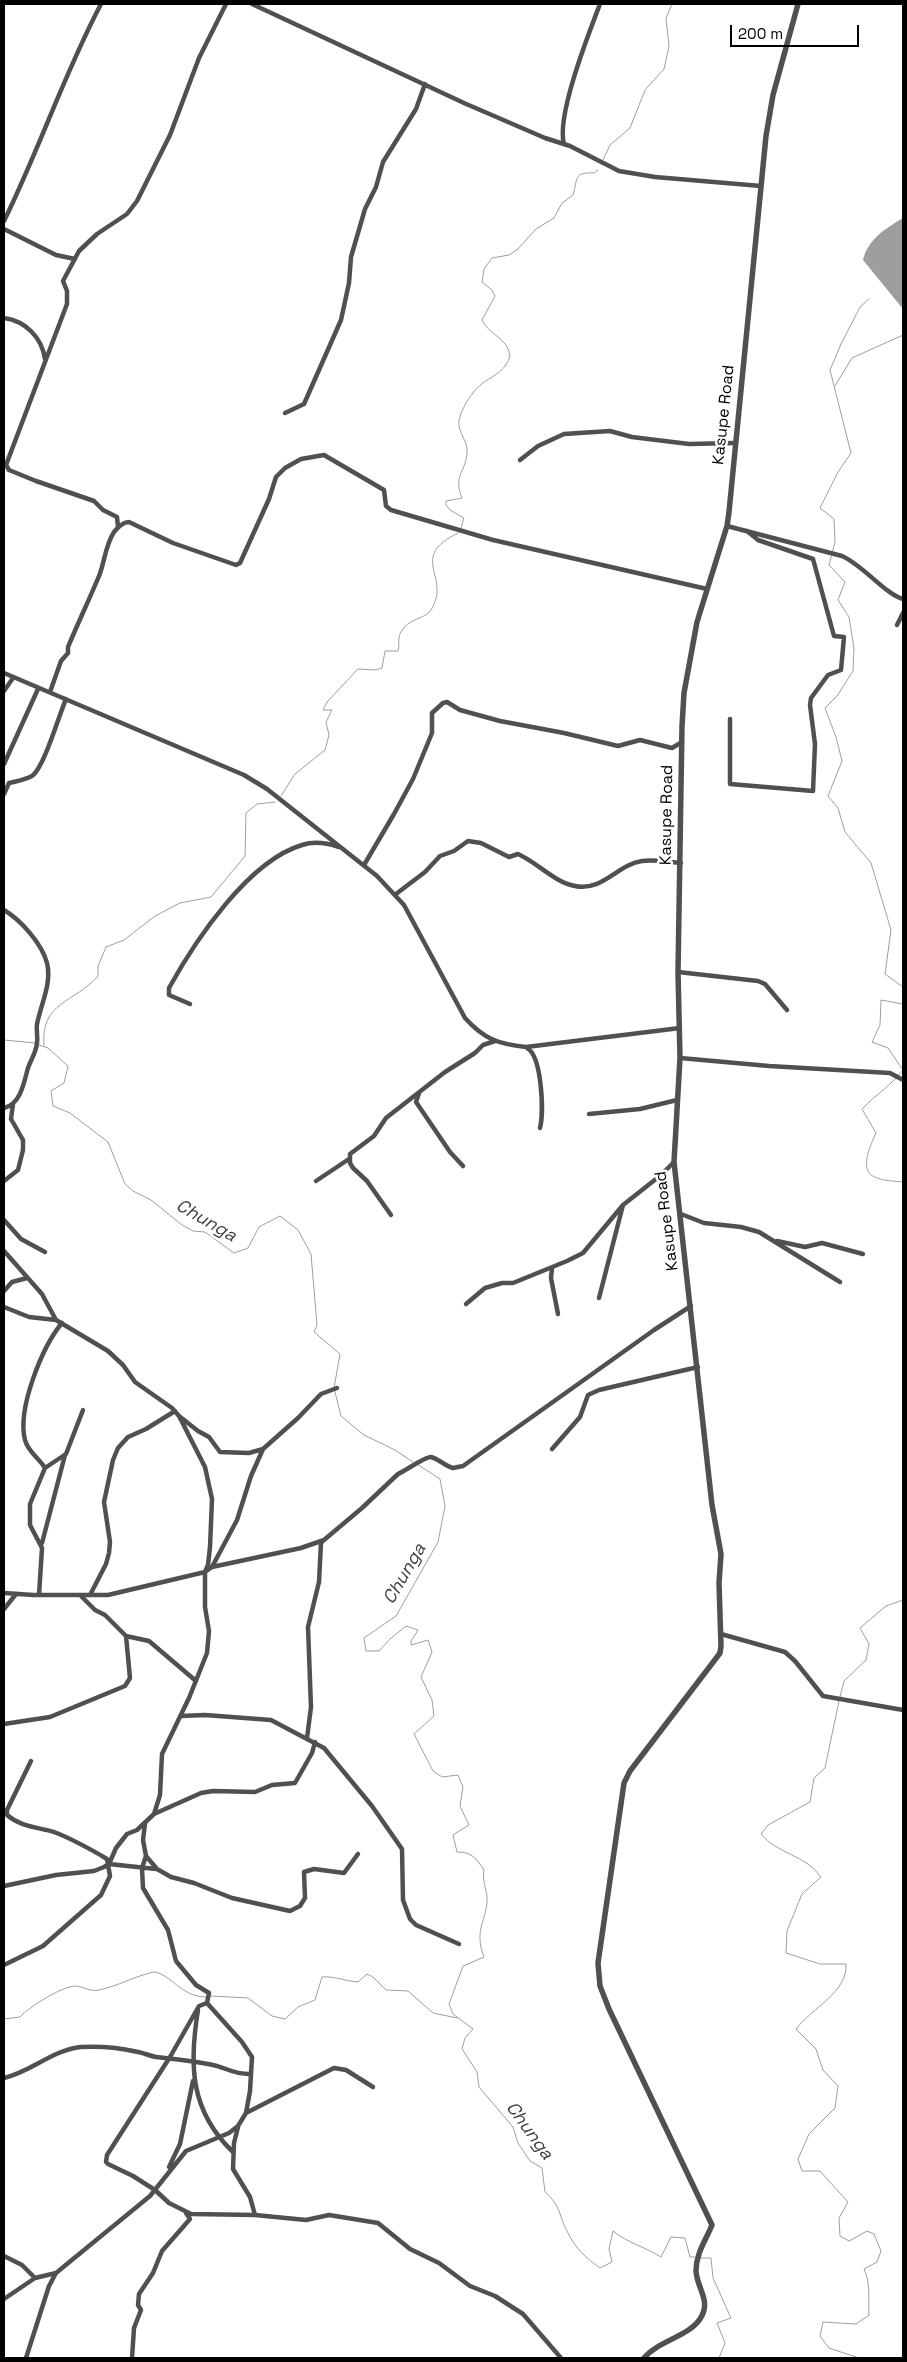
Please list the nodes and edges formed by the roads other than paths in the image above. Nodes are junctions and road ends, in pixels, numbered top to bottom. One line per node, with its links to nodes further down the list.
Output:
1 (101, 4): 9 (street)
2 (226, 4): 11 (street)
3 (252, 4): 6 (street)
4 (600, 4): 7 (street)
5 (798, 4): 8 (street, Kasupe Road)
6 (425, 84): 7 (street); 14 (street)
7 (564, 144): 8 (street)
8 (762, 186): 15 (street, Kasupe Road)
9 (4, 221)
10 (4, 229): 11 (street)
11 (75, 260): 13 (street)
12 (4, 318): 13 (street)
13 (45, 360): 17 (street)
14 (285, 413)
15 (735, 442): 16 (street); 18 (street, Kasupe Road)
16 (520, 460)
17 (5, 467): 19 (street)
18 (727, 526): 20 (street); 21 (street, Kasupe Road)
19 (117, 528): 21 (street); 29 (street)
20 (748, 531): 22 (street); 31 (street)
21 (706, 589): 32 (street, Kasupe Road)
22 (903, 599)
23 (903, 613): 24 (street)
24 (897, 625)
25 (4, 673): 26 (street)
26 (13, 678): 27 (street); 28 (street)
27 (38, 689): 29 (street); 33 (street)
28 (4, 691)
29 (50, 692): 30 (street)
30 (66, 699): 34 (street); 36 (street)
31 (730, 719)
32 (682, 742): 37 (street, Kasupe Road); 38 (street)
33 (4, 764)
34 (6, 784): 35 (street)
35 (4, 794)
36 (343, 848): 38 (street); 42 (street)
37 (680, 864): 39 (street); 41 (street, Kasupe Road)
38 (364, 865): 39 (street)
39 (396, 894): 45 (street)
40 (4, 910): 51 (street)
41 (678, 972): 43 (street); 44 (street, Kasupe Road)
42 (190, 1004)
43 (787, 1010)
44 (680, 1028): 46 (street); 47 (street, Kasupe Road)
45 (496, 1041): 46 (street); 49 (street)
46 (526, 1047): 54 (street)
47 (680, 1058): 48 (street); 50 (street, Kasupe Road)
48 (903, 1080)
49 (419, 1092): 55 (street); 57 (street)
50 (677, 1100): 53 (street); 56 (street, Kasupe Road)
51 (13, 1104): 52 (street); 58 (street)
52 (4, 1108)
53 (589, 1114)
54 (540, 1128)
55 (349, 1158): 59 (street); 62 (street)
56 (674, 1162): 60 (street); 61 (street, Kasupe Road)
57 (463, 1166)
58 (4, 1181)
59 (316, 1181)
60 (623, 1205): 68 (street); 72 (street)
61 (681, 1214): 64 (street); 74 (street, Kasupe Road)
62 (391, 1215)
63 (4, 1220): 66 (street)
64 (771, 1239): 67 (street); 70 (street)
65 (4, 1251): 69 (street)
66 (45, 1252)
67 (863, 1254)
68 (552, 1268): 73 (street); 76 (street)
69 (27, 1278): 71 (street); 77 (street)
70 (840, 1282)
71 (4, 1291)
72 (599, 1298)
73 (466, 1304)
74 (691, 1306): 79 (street, Kasupe Road); 88 (street)
75 (4, 1307): 77 (street)
76 (558, 1314)
77 (56, 1320): 78 (street)
78 (62, 1323): 82 (street); 87 (street)
79 (698, 1367): 84 (street); 98 (street, Kasupe Road)
80 (335, 1389): 85 (street)
81 (83, 1410): 86 (street)
82 (175, 1411): 83 (street); 96 (street)
83 (179, 1416): 85 (street); 91 (street)
84 (552, 1448)
85 (263, 1449): 90 (street)
86 (64, 1455): 87 (street); 89 (street)
87 (44, 1468): 89 (street)
88 (324, 1540): 90 (street); 104 (street)
89 (41, 1544): 94 (street)
90 (212, 1567): 91 (street)
91 (204, 1572): 96 (street); 100 (street)
92 (4, 1593): 93 (street)
93 (16, 1594): 94 (street); 97 (street)
94 (39, 1595): 95 (street)
95 (81, 1596): 96 (street); 99 (street)
96 (90, 1596)
97 (4, 1609)
98 (720, 1634): 101 (street); 140 (street, Kasupe Road)
99 (126, 1636): 100 (street); 103 (street)
100 (196, 1681): 102 (street)
101 (903, 1710)
102 (181, 1716): 104 (street); 107 (street)
103 (4, 1724)
104 (308, 1738): 105 (street)
105 (315, 1742): 107 (street); 115 (street)
106 (31, 1761): 111 (street)
107 (154, 1814): 108 (street)
108 (145, 1824): 110 (street); 111 (street)
109 (358, 1854): 113 (street)
110 (146, 1856): 112 (street); 113 (street)
111 (109, 1864): 112 (street); 114 (street); 116 (street)
112 (142, 1868): 113 (street); 117 (street)
113 (156, 1869)
114 (4, 1886)
115 (459, 1944)
116 (4, 1965)
117 (207, 2003): 118 (street); 121 (street)
118 (199, 2006): 119 (street); 120 (street)
119 (170, 2057): 120 (street); 123 (street); 130 (street)
120 (193, 2062): 121 (street); 122 (street)
121 (249, 2074): 125 (street)
122 (194, 2077): 127 (street); 129 (street)
123 (4, 2078)
124 (372, 2087): 125 (street)
125 (246, 2113): 126 (street)
126 (238, 2126): 127 (street); 128 (street)
127 (218, 2137): 128 (street); 129 (street)
128 (234, 2152): 132 (street)
129 (166, 2176): 130 (street)
130 (155, 2190): 131 (street); 134 (street)
131 (186, 2213): 132 (street); 138 (street)
132 (255, 2215): 139 (street)
133 (4, 2256): 135 (street)
134 (56, 2273): 135 (street); 137 (street)
135 (35, 2278): 136 (street)
136 (4, 2299)
137 (26, 2358)
138 (132, 2358)
139 (561, 2358)
140 (644, 2358)

